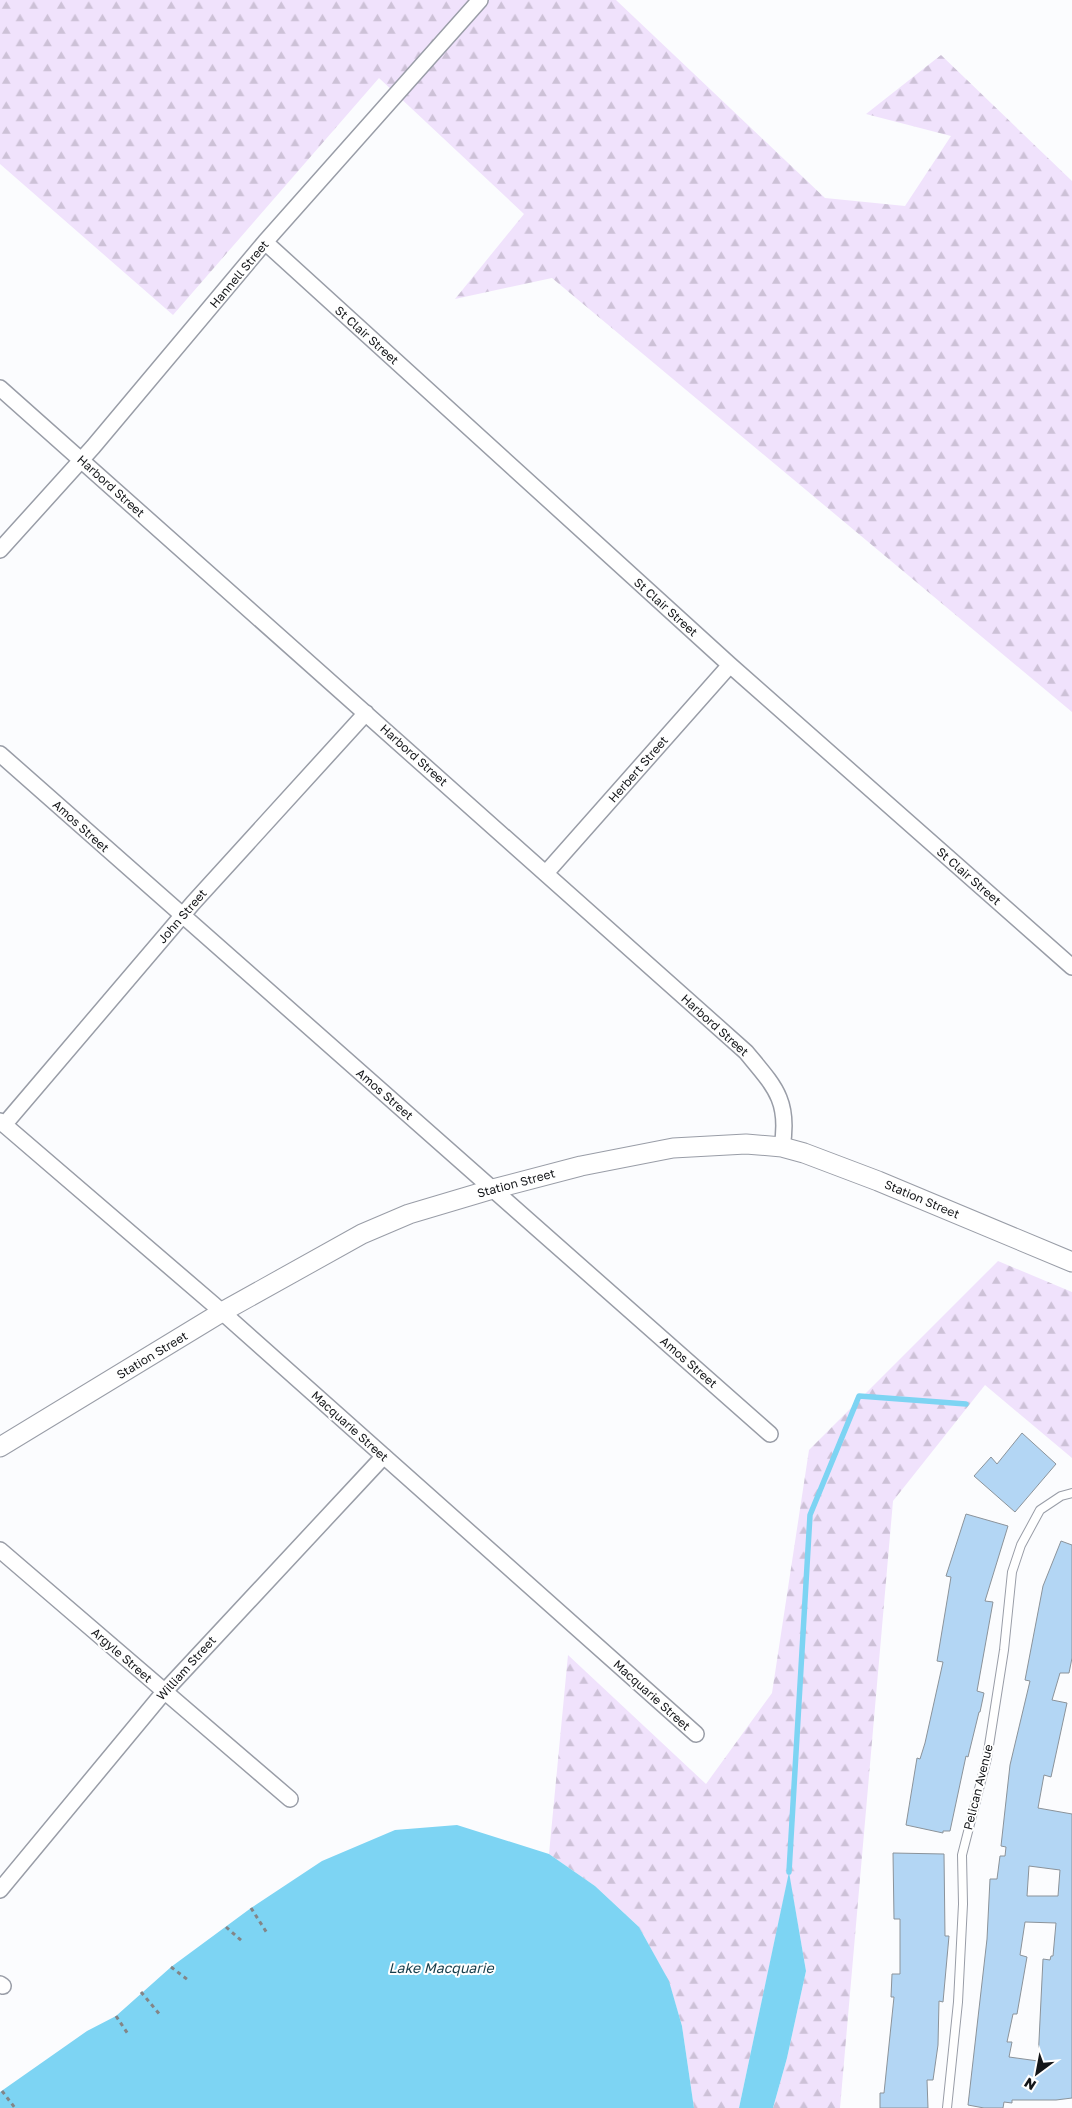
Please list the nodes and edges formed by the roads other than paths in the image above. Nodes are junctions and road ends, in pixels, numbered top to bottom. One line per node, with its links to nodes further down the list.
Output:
1 (480, 0): 2 (street, Hannell Street)
2 (265, 242): 4 (street, Hannell Street); 6 (street, St Clair Street)
3 (0, 388): 4 (street, Harbord Street)
4 (82, 460): 5 (street, Hannell Street); 7 (street, Harbord Street)
5 (0, 550)
6 (730, 665): 9 (street, Herbert Street); 11 (street, St Clair Street)
7 (366, 712): 9 (street, Harbord Street); 10 (street, John Street)
8 (0, 754): 10 (street, Amos Street)
9 (546, 873): 13 (street, Harbord Street)
10 (182, 915): 12 (street, John Street); 14 (street, Amos Street)
11 (1072, 967)
12 (2, 1123): 16 (street, Macquarie Street)
13 (782, 1147): 14 (street, Station Street); 15 (street, Station Street)
14 (493, 1189): 16 (street, Station Street); 17 (street, Amos Street)
15 (1072, 1262)
16 (222, 1312): 18 (street, Station Street); 19 (street, Macquarie Street)
17 (770, 1434)
18 (0, 1447)
19 (384, 1456): 22 (street, William Street); 23 (street, Macquarie Street)
20 (1072, 1493): 26 (lane, Pelican Avenue)
21 (0, 1550): 22 (street, Argyle Street)
22 (164, 1692): 24 (street, Argyle Street); 25 (street, William Street)
23 (696, 1734)
24 (290, 1798)
25 (0, 1890)
26 (947, 2108)

